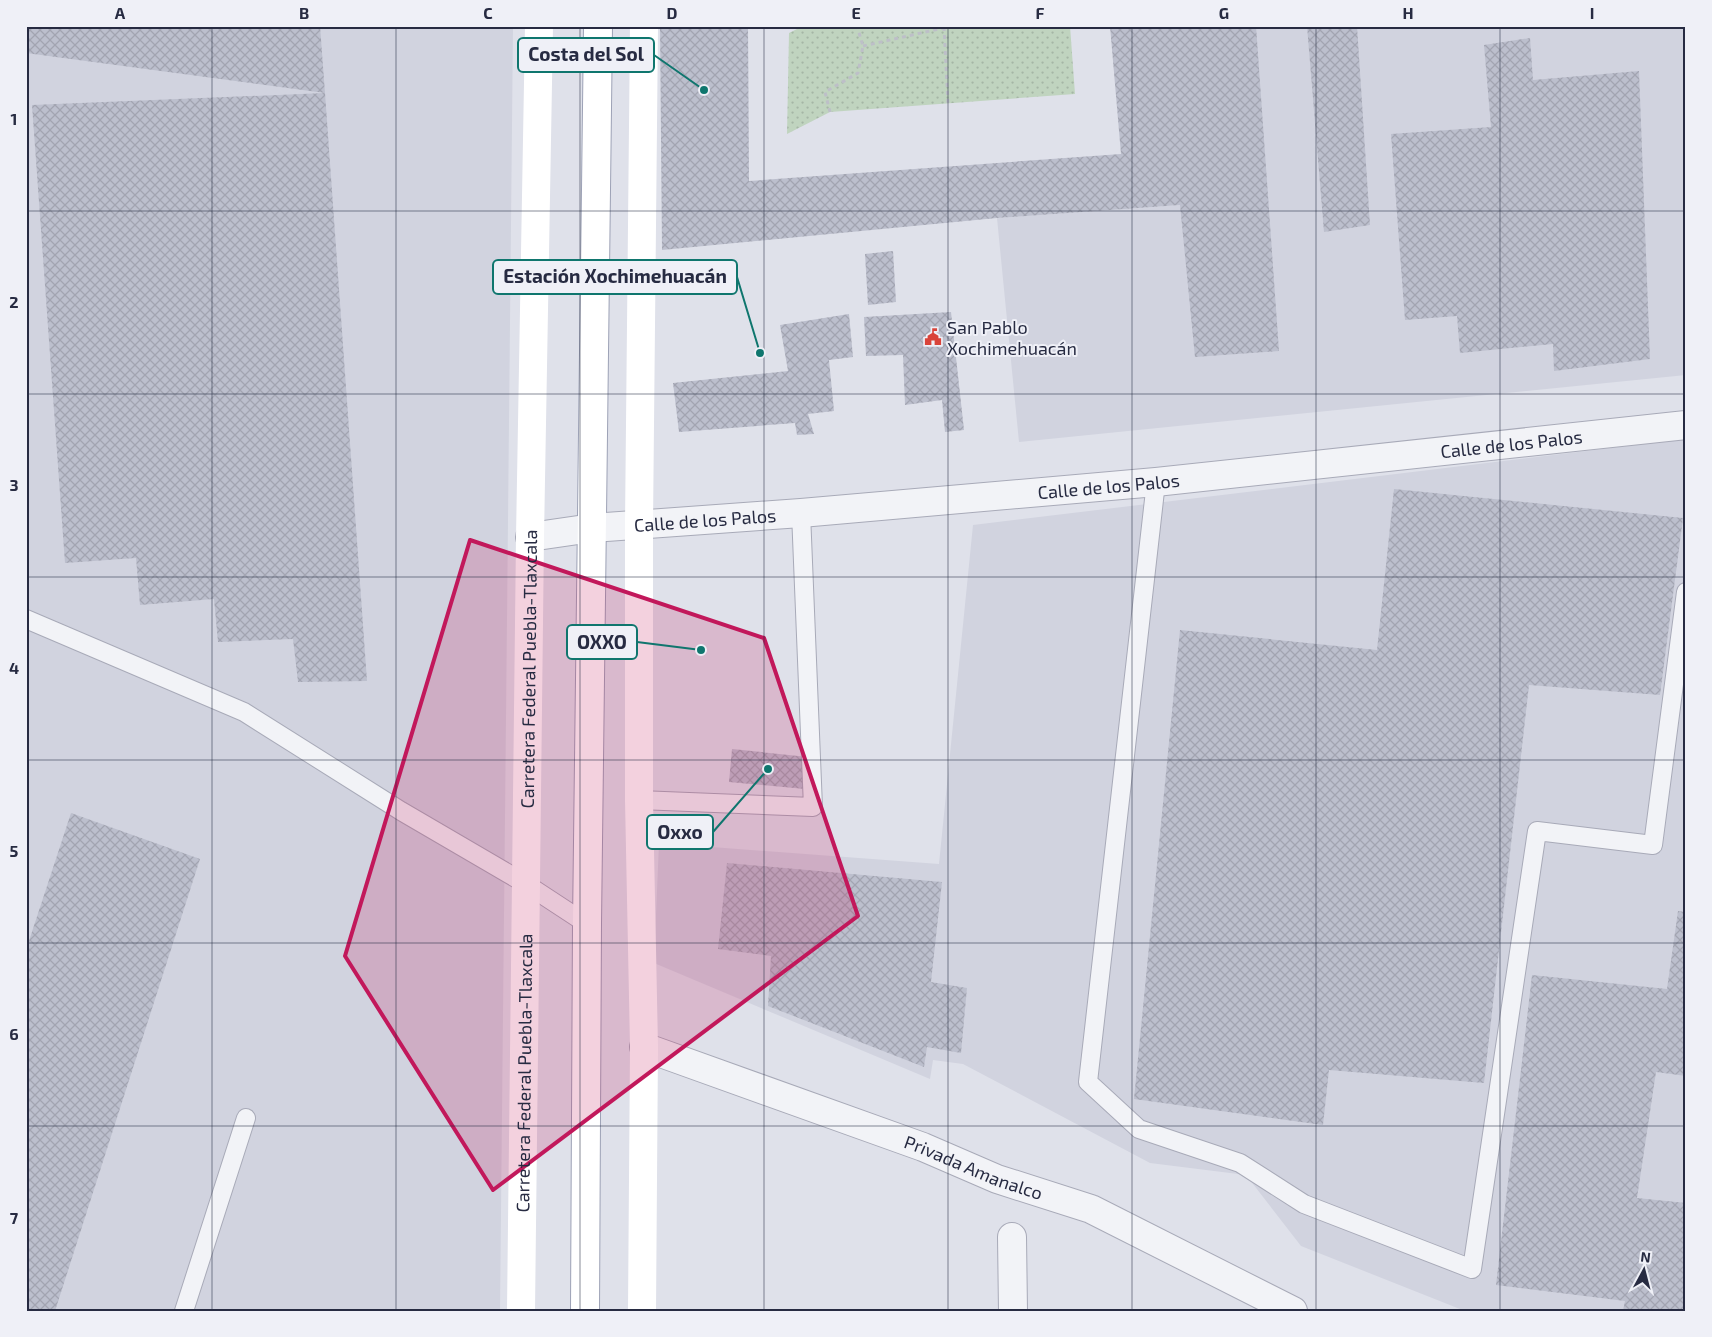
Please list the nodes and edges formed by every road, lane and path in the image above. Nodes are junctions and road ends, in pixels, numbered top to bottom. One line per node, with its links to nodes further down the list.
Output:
1 (539, 26): 15 (main road, Carretera Federal Puebla-Tlaxcala)
2 (598, 26): 14 (main road)
3 (644, 26): 13 (main road)
4 (857, 26): 7 (path)
5 (952, 26): 6 (path)
6 (944, 27): 7 (path); 8 (path)
7 (863, 46): 9 (path)
8 (948, 103)
9 (830, 112)
10 (1686, 425): 11 (street, Calle de los Palos)
11 (1156, 482): 12 (street, Calle de los Palos); 16 (lane)
12 (801, 513): 13 (street, Calle de los Palos); 18 (lane)
13 (639, 525): 14 (street, Calle de los Palos); 18 (main road)
14 (592, 528): 15 (street, Calle de los Palos); 20 (main road)
15 (530, 537): 19 (main road, Carretera Federal Puebla-Tlaxcala)
16 (1686, 592)
17 (26, 619): 19 (lane)
18 (639, 800): 21 (main road)
19 (526, 884): 20 (lane); 25 (main road, Carretera Federal Puebla-Tlaxcala)
20 (587, 924): 26 (main road)
21 (644, 1047): 27 (main road); 29 (street, Privada Amanalco)
22 (246, 1118): 24 (lane)
23 (1012, 1237): 28 (street)
24 (184, 1311)
25 (521, 1311)
26 (585, 1311)
27 (642, 1311)
28 (1013, 1311)
29 (1294, 1311)

